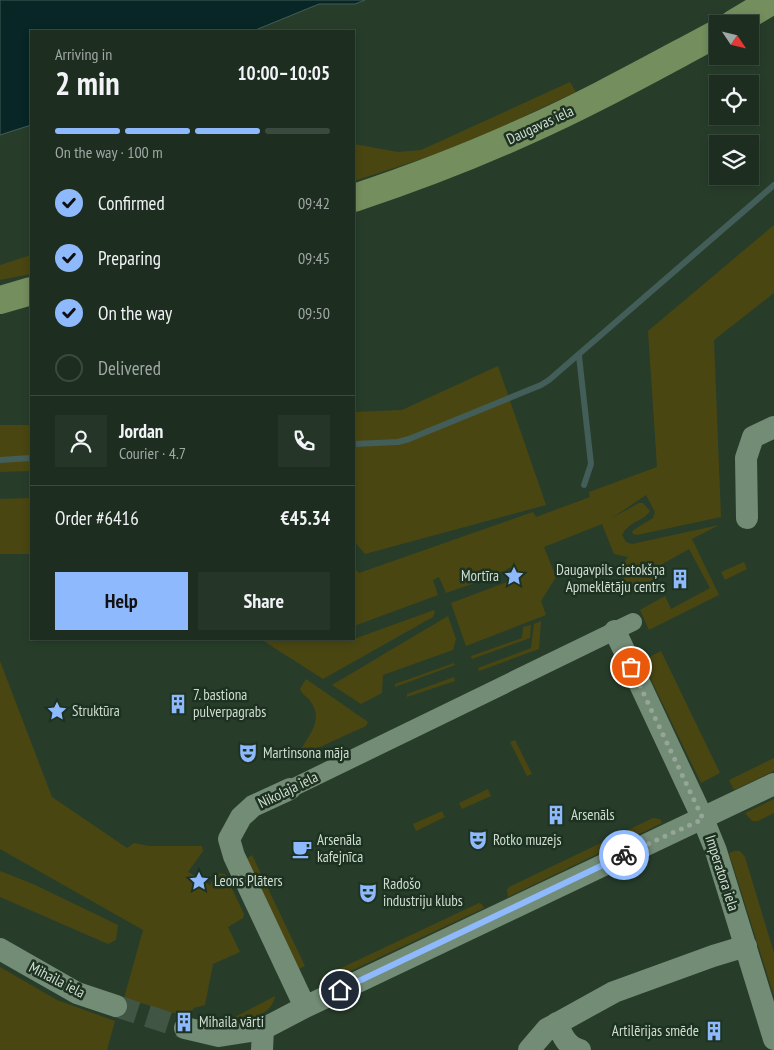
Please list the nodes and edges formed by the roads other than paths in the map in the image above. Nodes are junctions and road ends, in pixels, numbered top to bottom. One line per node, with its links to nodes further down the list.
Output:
1 (773, 0): 2 (main road)
2 (748, 15)
3 (709, 38): 4 (main road, Daugavas iela)
4 (355, 198)
5 (30, 291): 6 (main road)
6 (0, 300)
7 (774, 427): 8 (street)
8 (747, 518)
9 (624, 627): 11 (street, Nikolaja iela); 12 (street, Imperatora iela)
10 (774, 784): 12 (street)
11 (290, 789): 16 (street, Nikolaja iela)
12 (703, 819): 13 (street, Imperatora iela); 16 (street)
13 (746, 946): 17 (street); 20 (street, Imperatora iela)
14 (0, 949): 15 (street, Mihaila iela)
15 (116, 1006)
16 (305, 1007): 19 (street)
17 (557, 1023): 21 (street); 22 (street)
18 (185, 1028): 19 (street)
19 (262, 1039)
20 (774, 1039)
21 (529, 1050)
22 (580, 1050)

